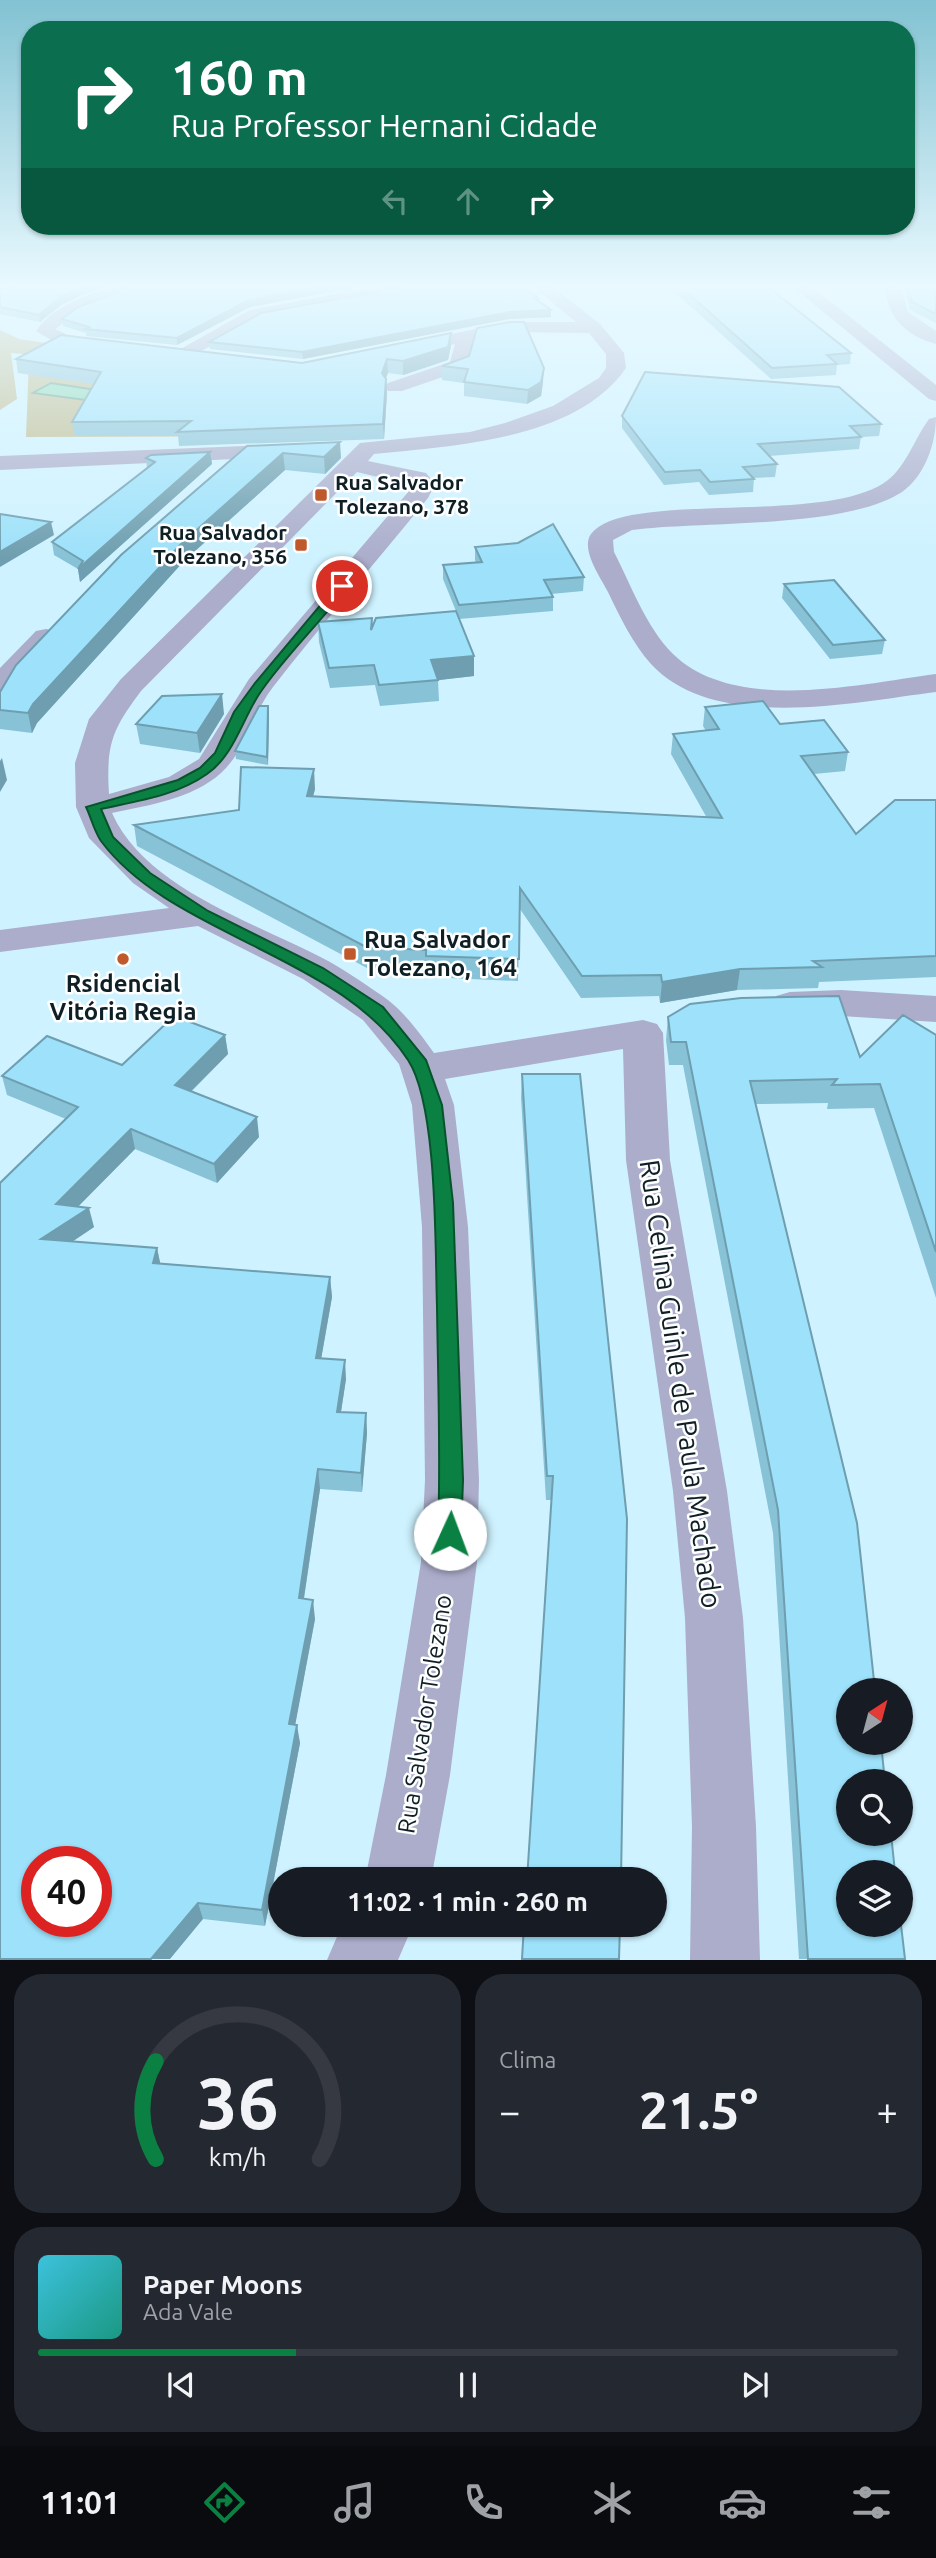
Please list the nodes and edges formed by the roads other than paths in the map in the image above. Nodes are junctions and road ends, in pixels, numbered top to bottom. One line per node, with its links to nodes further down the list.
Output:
1 (423, 377): 4 (street)
2 (610, 377): 8 (street)
3 (915, 377): 5 (street)
4 (395, 387)
5 (936, 395)
6 (936, 423): 12 (street)
7 (241, 453): 8 (street); 9 (street); 10 (street)
8 (342, 453): 14 (street, Rua Salvador Tolezano); 14 (street)
9 (0, 463)
10 (212, 479)
11 (66, 616): 13 (street)
12 (936, 683)
13 (0, 685)
14 (93, 807): 15 (street, Rua Salvador Tolezano)
15 (203, 914): 16 (street); 19 (street, Rua Salvador Tolezano)
16 (0, 941)
17 (750, 1006): 18 (street)
18 (936, 1009)
19 (421, 1069): 20 (street, Rua Salvador Tolezano); 23 (street, Rua Celina Guinle de Paula Machado)
20 (400, 1867)
21 (373, 1937): 22 (street)
22 (361, 1959)
23 (725, 1959)

